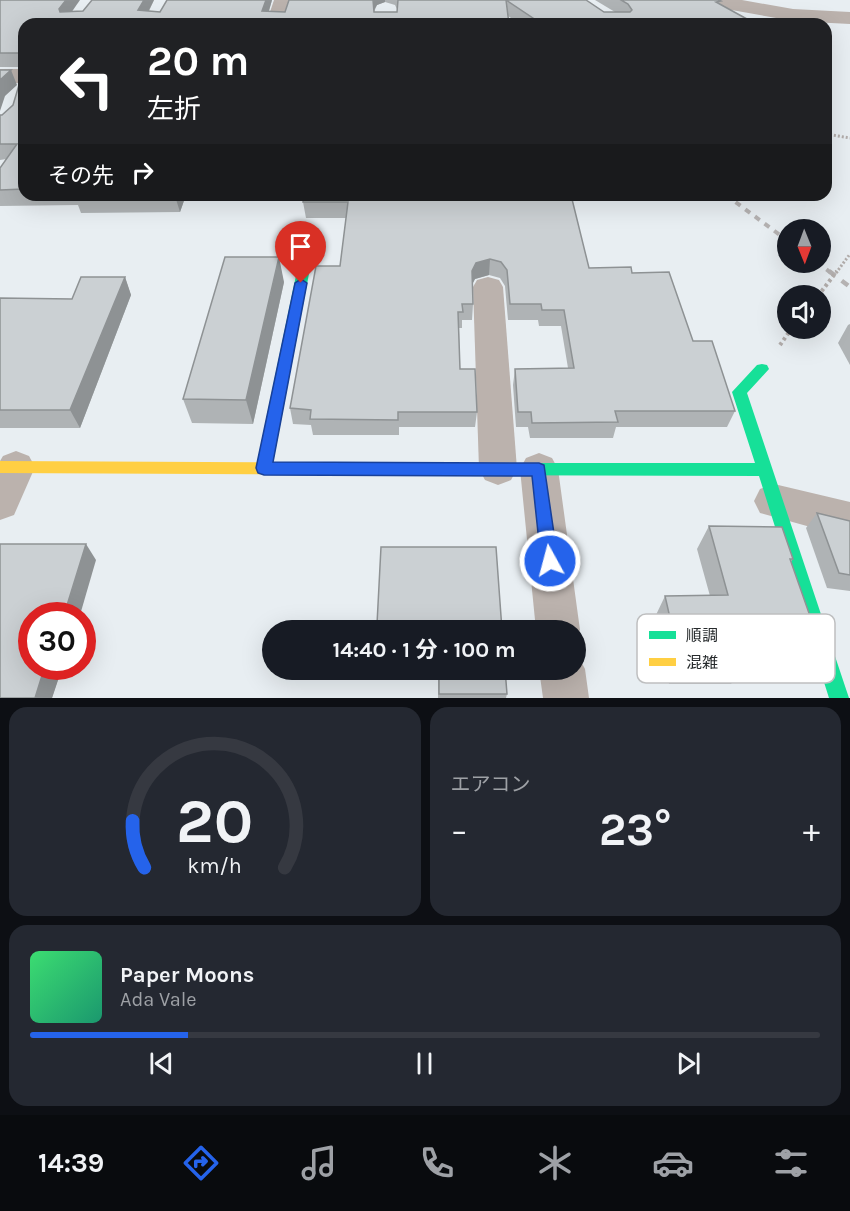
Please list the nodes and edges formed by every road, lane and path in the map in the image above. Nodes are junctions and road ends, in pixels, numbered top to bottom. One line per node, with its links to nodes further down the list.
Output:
1 (284, 0): 5 (street)
2 (709, 0): 6 (street)
3 (845, 0): 4 (street)
4 (850, 4)
5 (278, 18)
6 (850, 18)
7 (0, 76): 8 (street)
8 (18, 76)
9 (832, 135): 10 (path)
10 (850, 138)
11 (310, 237): 17 (street)
12 (850, 254): 13 (path, bridge)
13 (826, 285)
14 (488, 287): 18 (street)
15 (762, 369): 20 (street)
16 (8, 467): 17 (street); 21 (street)
17 (264, 468): 18 (street)
18 (498, 470): 19 (street)
19 (539, 470): 20 (street); 24 (street)
20 (769, 486): 22 (street); 23 (street)
21 (0, 502)
22 (850, 520)
23 (811, 614)
24 (557, 620)
25 (564, 680): 27 (street)
26 (834, 683): 28 (street)
27 (566, 698)
28 (839, 698)

